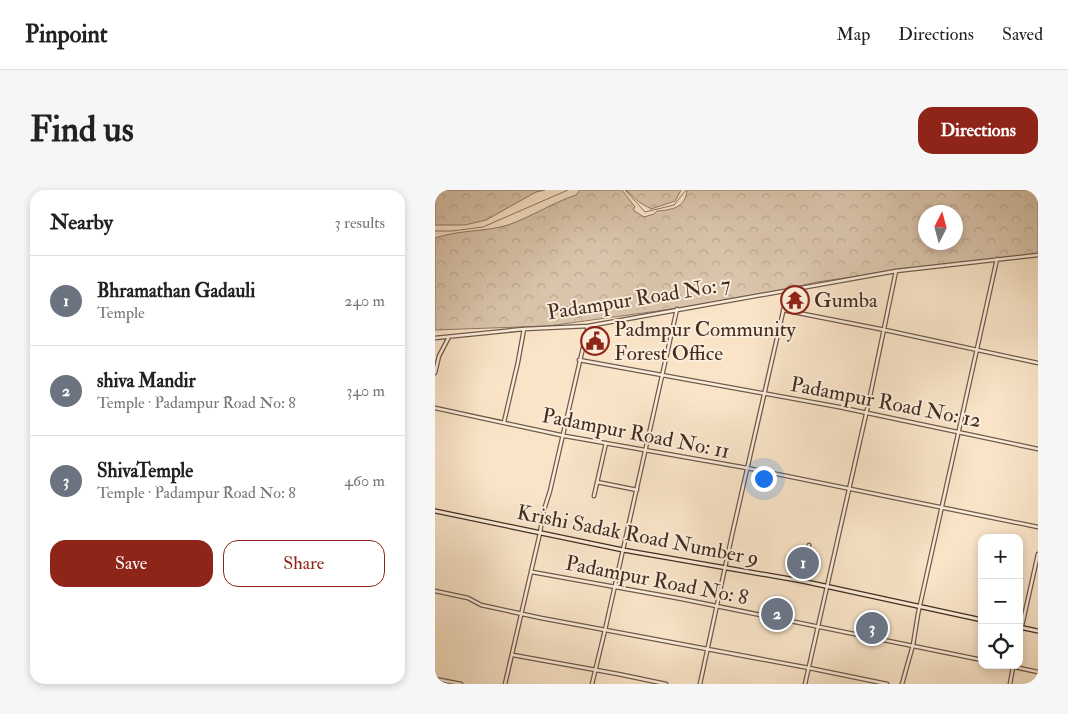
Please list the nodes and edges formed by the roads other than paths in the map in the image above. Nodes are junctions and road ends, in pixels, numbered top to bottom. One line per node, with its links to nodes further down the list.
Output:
1 (1038, 255): 2 (street, Padampur Road No: 7)
2 (997, 259): 3 (street, Padampur Road No: 7); 12 (street)
3 (896, 271): 4 (street, Padampur Road No: 7); 9 (street)
4 (788, 290): 5 (street, Padampur Road No: 7); 6 (street)
5 (677, 309): 7 (street, Padampur Road No: 7); 16 (street)
6 (783, 310): 9 (street); 17 (street)
7 (588, 326): 8 (street, Padampur Road No: 7); 13 (street)
8 (524, 329): 10 (street, Padampur Road No: 7); 20 (street)
9 (885, 330): 12 (street); 19 (street)
10 (449, 337): 11 (street, Padampur Road No: 7); 15 (street)
11 (435, 338)
12 (977, 350): 14 (street); 21 (street)
13 (579, 360): 16 (street, Padampur Road No: 12); 22 (street)
14 (1038, 363)
15 (435, 373)
16 (662, 376): 17 (street, Padampur Road No: 12); 25 (street)
17 (764, 393): 19 (street, Padampur Road No: 12); 26 (street)
18 (435, 408): 20 (street, Padampur Road No: 11)
19 (866, 412): 21 (street, Padampur Road No: 12); 28 (street)
20 (505, 422): 22 (street, Padampur Road No: 11)
21 (959, 432): 24 (street, Padampur Road No: 12); 31 (street)
22 (562, 435): 23 (street, Padampur Road No: 11); 34 (street)
23 (605, 443): 25 (street, Padampur Road No: 11); 27 (street)
24 (1038, 449)
25 (645, 450): 26 (street, Padampur Road No: 11); 29 (street)
26 (747, 468): 28 (street, Padampur Road No: 11); 38 (street)
27 (597, 482): 29 (street); 30 (street)
28 (849, 488): 31 (street, Padampur Road No: 11); 41 (street)
29 (637, 490): 36 (street)
30 (594, 496)
31 (942, 507): 33 (street, Padampur Road No: 11); 45 (street)
32 (435, 512): 34 (street, Krishi Sadak Road Number 9)
33 (1038, 527)
34 (540, 532): 36 (street, Krishi Sadak Road Number 9); 39 (street)
35 (809, 546): 40 (street)
36 (623, 550): 38 (street, Krishi Sadak Road Number 9); 42 (street)
37 (1038, 554): 48 (street)
38 (726, 567): 40 (street, Krishi Sadak Road Number 9); 44 (street)
39 (532, 572): 42 (street, Padampur Road No: 8); 46 (street)
40 (802, 581): 41 (street, Krishi Sadak Road Number 9)
41 (826, 587): 45 (street, Krishi Sadak Road Number 9); 49 (street)
42 (615, 588): 44 (street, Padampur Road No: 8); 51 (street)
43 (435, 591): 46 (street)
44 (716, 606): 49 (street, Padampur Road No: 8); 54 (street)
45 (920, 607): 47 (street, Krishi Sadak Road Number 9); 53 (street)
46 (521, 614): 51 (street); 55 (street)
47 (978, 619)
48 (1022, 624)
49 (819, 626): 53 (street, Padampur Road No: 8); 57 (street)
50 (1023, 628): 52 (street)
51 (605, 630): 54 (street); 60 (street)
52 (1038, 631)
53 (913, 646): 56 (street, Padampur Road No: 8); 70 (street)
54 (707, 649): 57 (street); 67 (street)
55 (513, 655): 60 (street); 64 (street)
56 (978, 659)
57 (809, 668): 68 (street); 69 (street)
58 (1023, 668): 61 (street)
59 (1012, 669): 71 (street)
60 (595, 670): 65 (street); 66 (street)
61 (1038, 672)
62 (435, 679): 63 (street)
63 (461, 684)
64 (505, 684)
65 (592, 684)
66 (666, 684)
67 (700, 684)
68 (805, 684)
69 (887, 684)
70 (902, 684)
71 (1010, 684)

